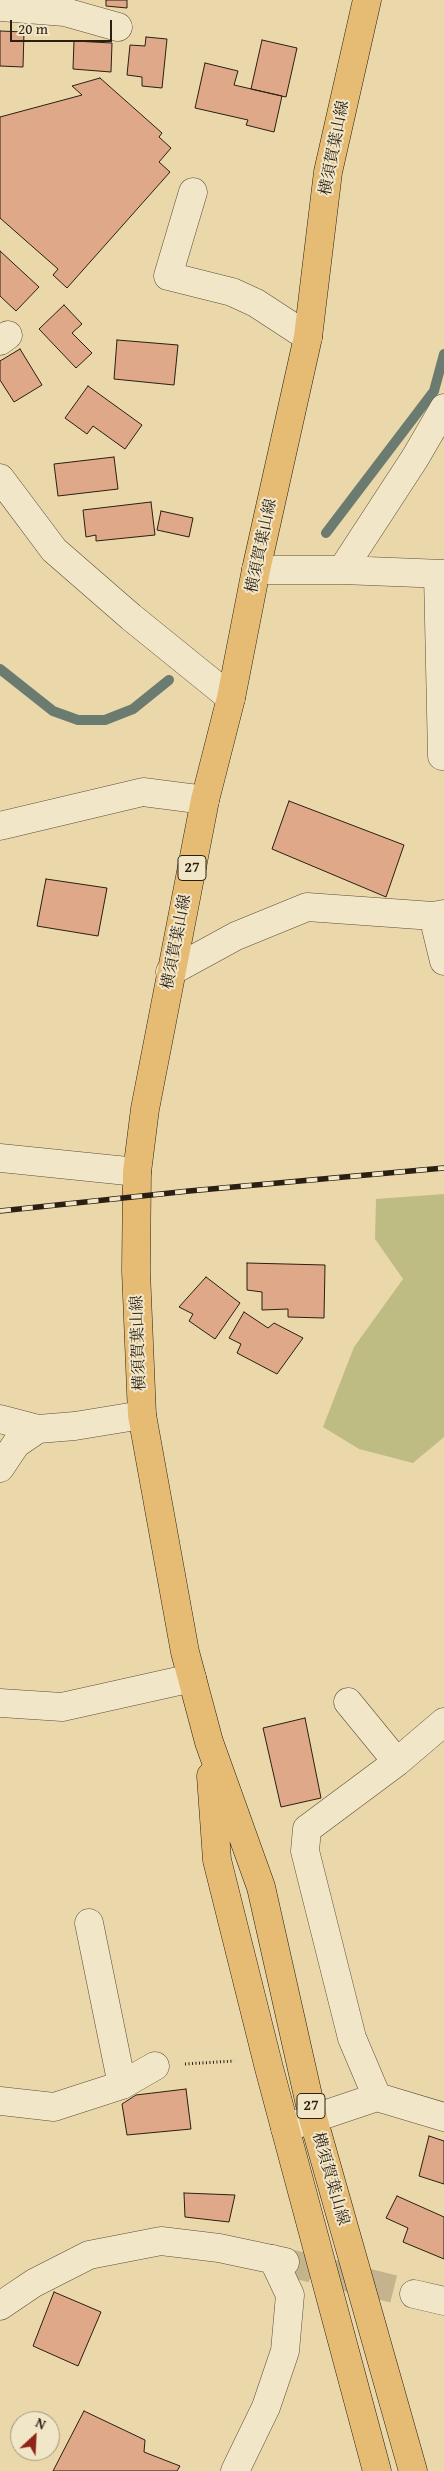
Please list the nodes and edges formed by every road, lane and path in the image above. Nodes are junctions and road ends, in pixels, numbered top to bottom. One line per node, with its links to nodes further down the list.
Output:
1 (367, 0): 5 (main road, 横須賀葉山線 / 27)
2 (0, 7): 3 (street)
3 (118, 27)
4 (192, 192): 5 (street)
5 (308, 337): 8 (main road, 横須賀葉山線 / 27)
6 (444, 408): 9 (street)
7 (0, 478): 11 (street)
8 (256, 570): 9 (street); 11 (main road, 横須賀葉山線 / 27)
9 (342, 570): 10 (street)
10 (441, 574): 12 (street)
11 (231, 698): 13 (main road, 横須賀葉山線 / 27)
12 (444, 756)
13 (206, 800): 14 (street); 17 (main road, 横須賀葉山線 / 27)
14 (0, 826)
15 (439, 915): 16 (street); 17 (street)
16 (444, 961)
17 (170, 972): 19 (main road, 横須賀葉山線 / 27)
18 (0, 1158): 19 (street)
19 (137, 1172): 20 (main road, 横須賀葉山線 / 27)
20 (142, 1414): 22 (street); 24 (main road, 横須賀葉山線 / 27)
21 (0, 1419): 22 (street)
22 (38, 1429): 23 (street)
23 (0, 1468)
24 (192, 1678): 26 (street); 28 (main road, 横須賀葉山線 / 27)
25 (348, 1702): 29 (street)
26 (0, 1703)
27 (444, 1722): 29 (street)
28 (209, 1742): 31 (main road, 横須賀葉山線 / 27); 37 (main road, 横須賀葉山線 / 27)
29 (397, 1762): 34 (street)
30 (89, 1923): 33 (street)
31 (267, 2058): 32 (path); 38 (main road, 横須賀葉山線 / 27)
32 (155, 2066): 33 (street)
33 (122, 2085): 35 (street)
34 (377, 2097): 36 (street); 37 (street)
35 (0, 2101)
36 (444, 2117)
37 (313, 2118): 38 (street); 44 (main road, 横須賀葉山線 / 27)
38 (285, 2128): 43 (main road, 横須賀葉山線 / 27)
39 (414, 2294): 40 (street)
40 (444, 2301)
41 (0, 2306): 42 (street)
42 (235, 2471)
43 (377, 2471)
44 (413, 2471)

